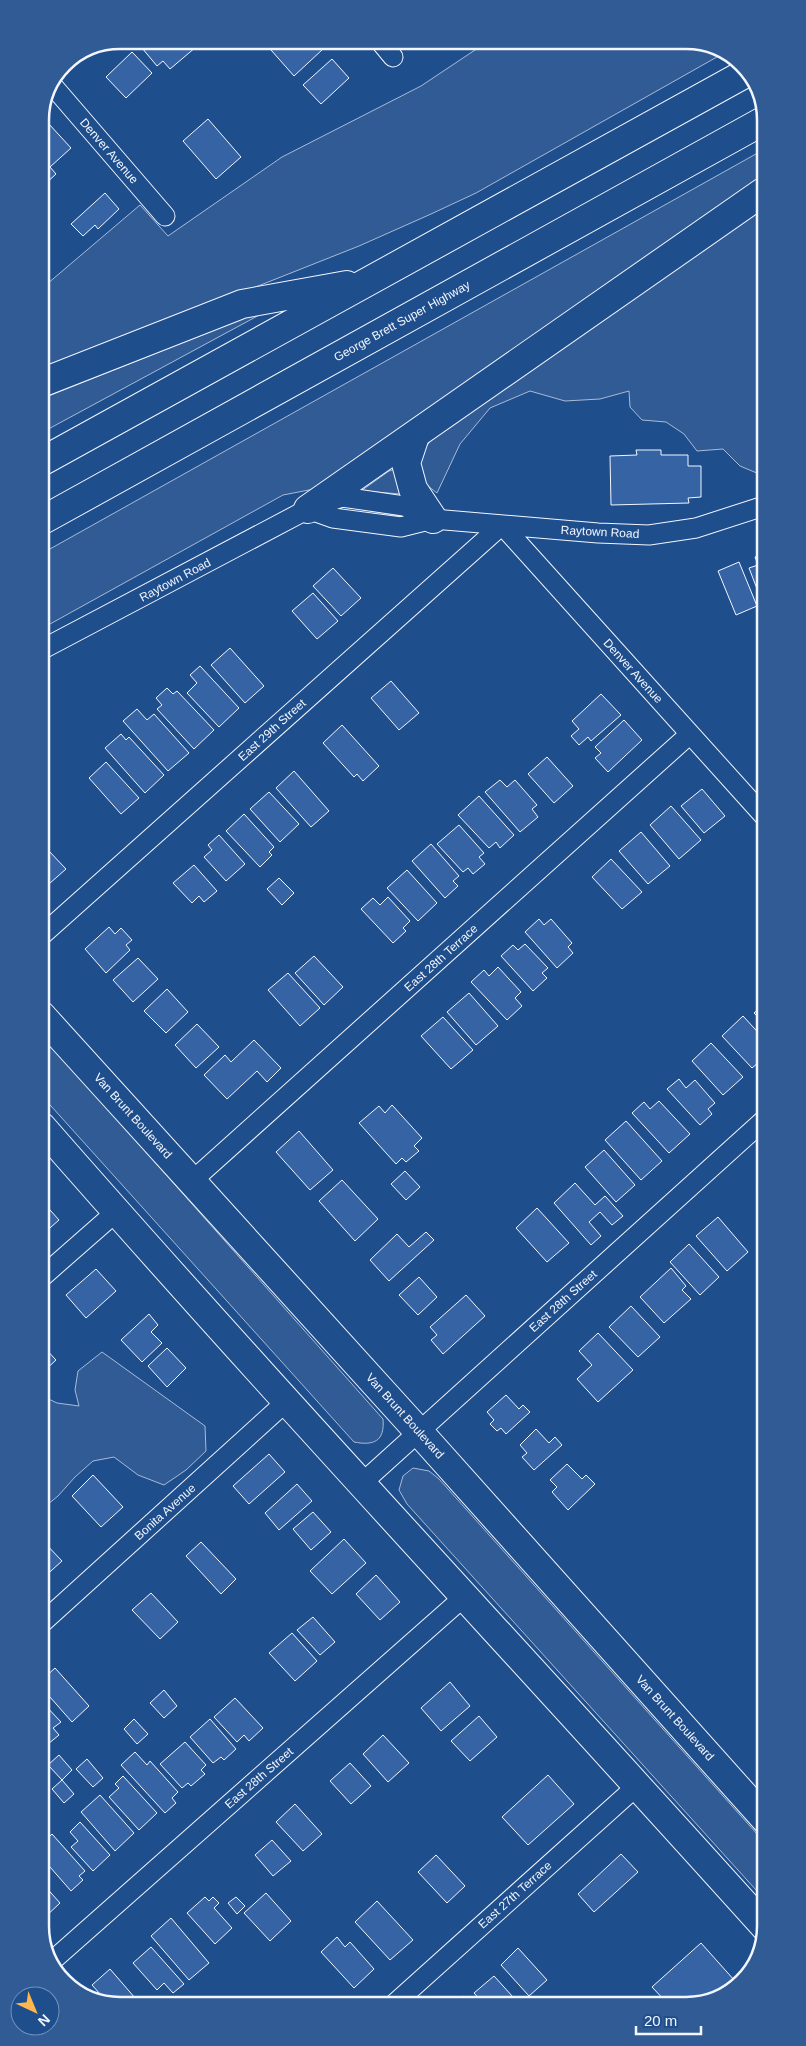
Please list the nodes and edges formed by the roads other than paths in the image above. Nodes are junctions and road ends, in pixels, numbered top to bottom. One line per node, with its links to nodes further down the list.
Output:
1 (386, 49): 2 (street)
2 (393, 57)
3 (742, 75): 8 (main road)
4 (56, 89): 7 (street, Denver Avenue)
5 (757, 124): 14 (main road, George Brett Super Highway)
6 (757, 196): 10 (main road)
7 (165, 216)
8 (368, 282): 9 (main road); 11 (main road)
9 (49, 379)
10 (415, 436): 13 (main road); 15 (main road)
11 (49, 458)
12 (757, 508): 16 (street, Raytown Road)
13 (308, 509): 15 (street, Raytown Road); 17 (street, Raytown Road)
14 (49, 517)
15 (433, 519): 16 (street, Raytown Road)
16 (502, 524): 18 (street, Denver Avenue); 20 (street, East 29th Street)
17 (49, 646)
18 (690, 734): 19 (street, Denver Avenue); 24 (street, East 28th Terrace)
19 (757, 808)
20 (49, 929)
21 (49, 1023): 24 (main road, Van Brunt Boulevard)
22 (757, 1126): 28 (street, East 28th Street)
23 (49, 1135): 25 (main road)
24 (192, 1180): 28 (main road, Van Brunt Boulevard)
25 (116, 1212): 26 (street); 27 (main road)
26 (49, 1271)
27 (287, 1401): 29 (main road); 31 (street, Bonita Avenue)
28 (419, 1432): 29 (street, East 28th Street); 33 (main road, Van Brunt Boulevard)
29 (361, 1484): 30 (main road)
30 (465, 1596): 32 (main road); 35 (street, East 28th Street)
31 (49, 1617)
32 (638, 1785): 34 (main road); 36 (street, East 27th Terrace)
33 (757, 1810)
34 (757, 1918)
35 (56, 1957)
36 (402, 1997)

